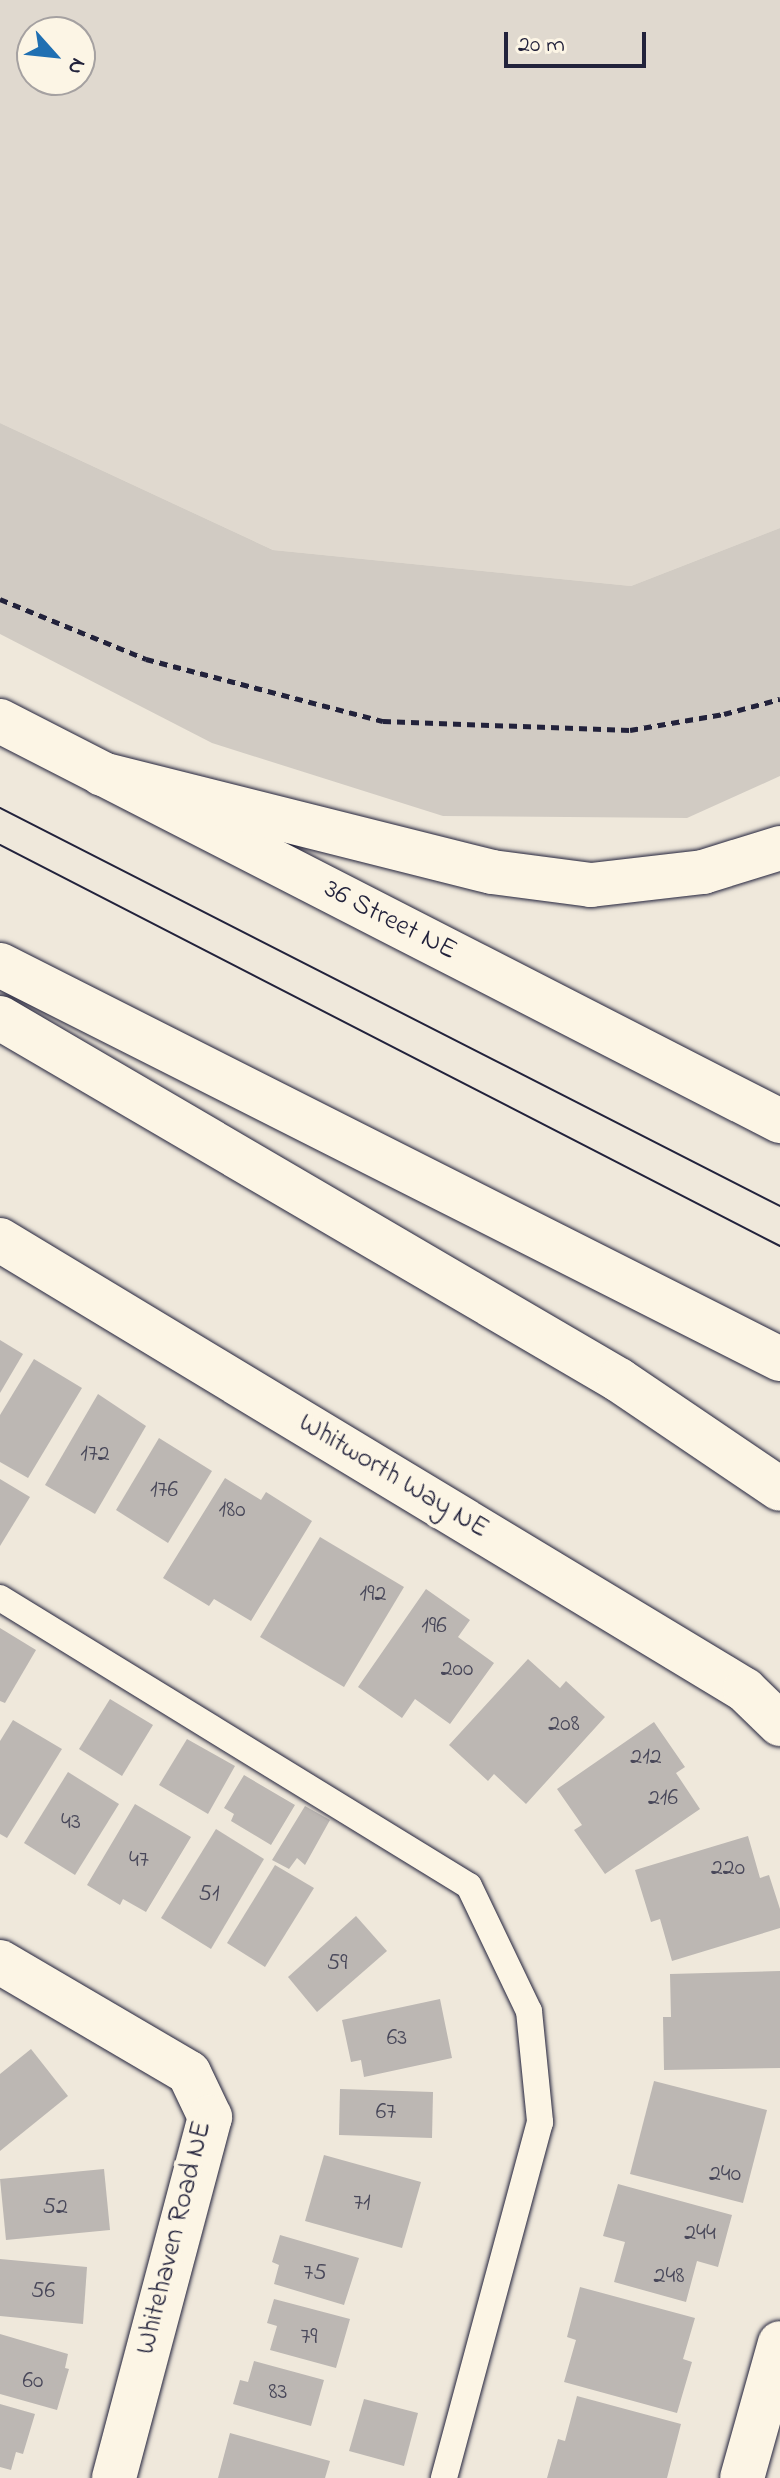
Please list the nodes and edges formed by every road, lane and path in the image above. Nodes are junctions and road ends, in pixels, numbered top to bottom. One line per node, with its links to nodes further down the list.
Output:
1 (0, 599): 2 (path)
2 (780, 699)
3 (0, 721): 4 (main road, 36 Street NE)
4 (102, 774): 5 (main road); 8 (main road, 36 Street NE)
5 (780, 848)
6 (0, 965): 10 (main road)
7 (0, 1018): 11 (main road)
8 (780, 1121)
9 (0, 1240): 13 (main road, Whitworth Way NE)
10 (780, 1359)
11 (780, 1489)
12 (0, 1598): 17 (lane)
13 (780, 1724)
14 (0, 1962): 16 (main road, Whitehaven Road NE)
15 (780, 2343): 18 (main road)
16 (114, 2478)
17 (444, 2478)
18 (742, 2478)

